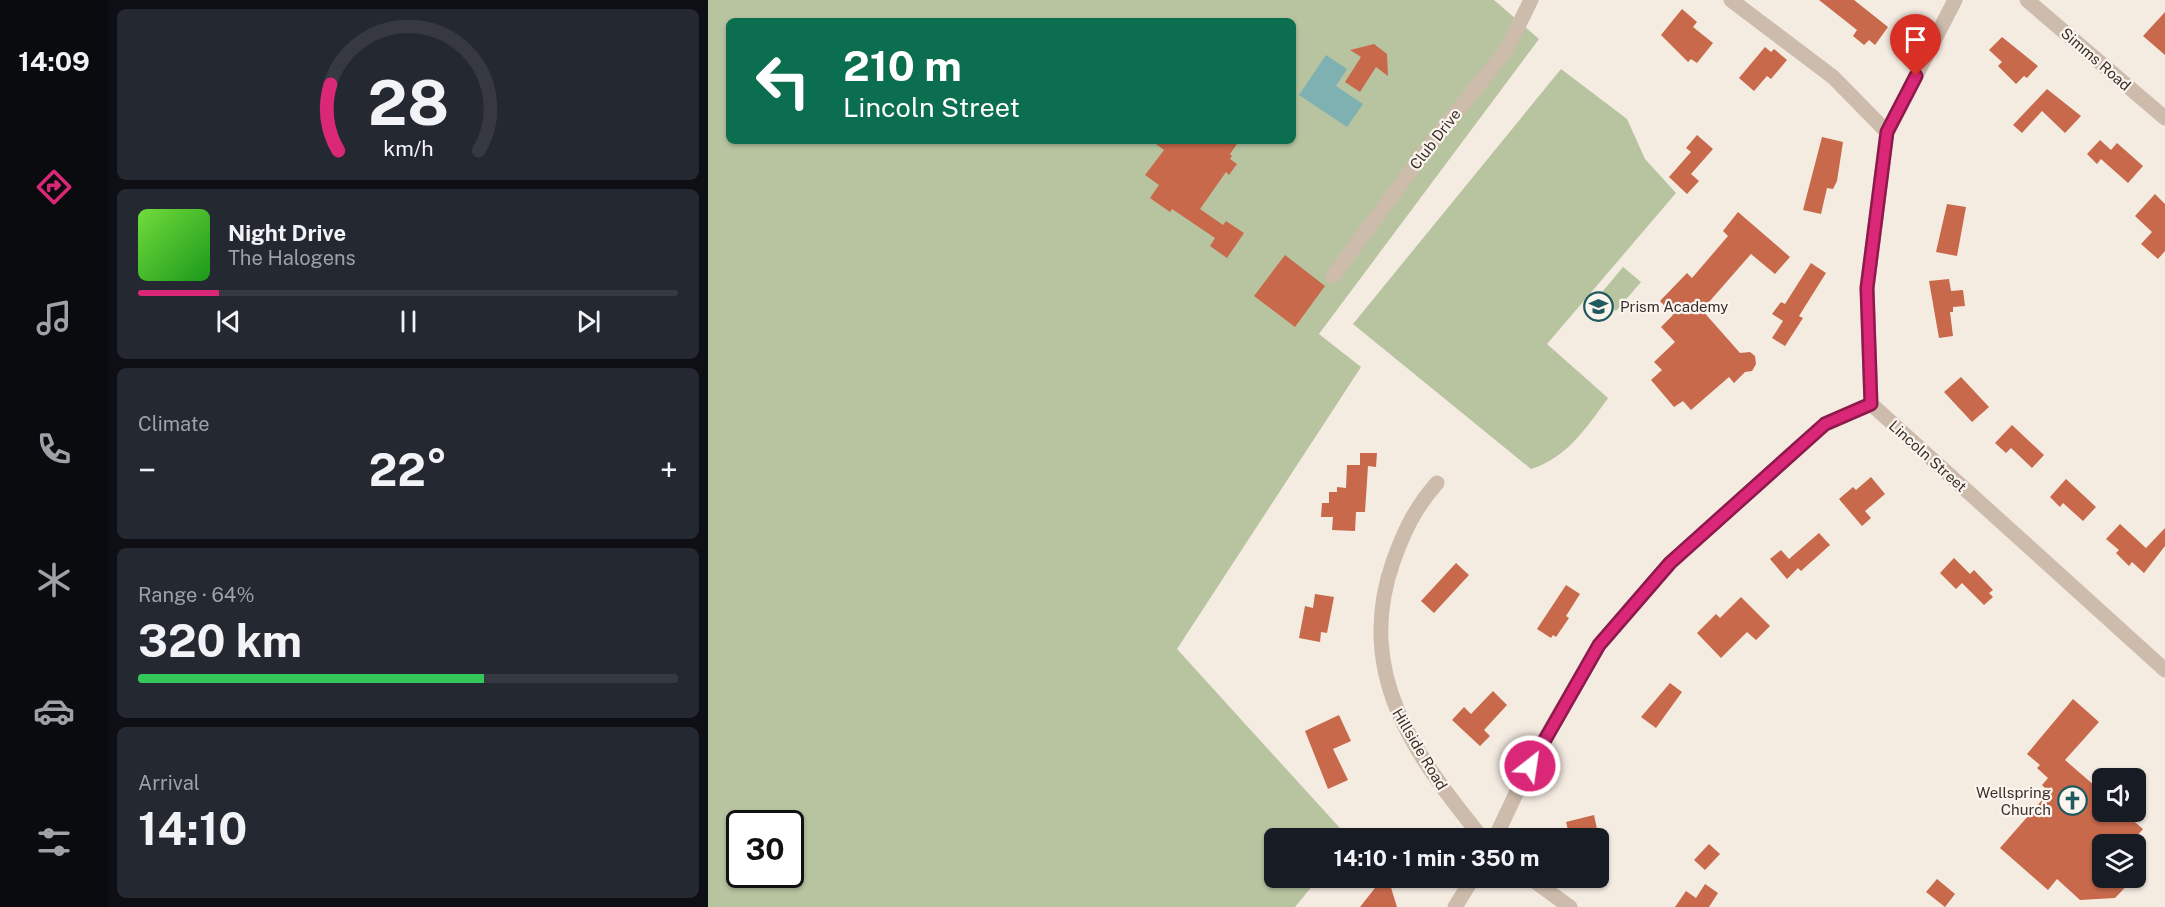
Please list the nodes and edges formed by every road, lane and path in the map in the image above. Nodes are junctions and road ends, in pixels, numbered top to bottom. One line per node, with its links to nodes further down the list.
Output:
1 (1531, 0): 7 (street, Club Drive)
2 (1731, 0): 6 (street)
3 (1955, 0): 6 (street)
4 (2027, 0): 5 (street, Simms Road)
5 (2165, 118)
6 (1887, 132): 8 (street)
7 (1333, 276)
8 (1871, 404): 10 (street, Lincoln Street); 12 (street)
9 (1437, 483): 11 (street, Hillside Road)
10 (2165, 670)
11 (1474, 828)
12 (1500, 828)
13 (1467, 888): 15 (street)
14 (1544, 888): 16 (street)
15 (1455, 907)
16 (1570, 907)

